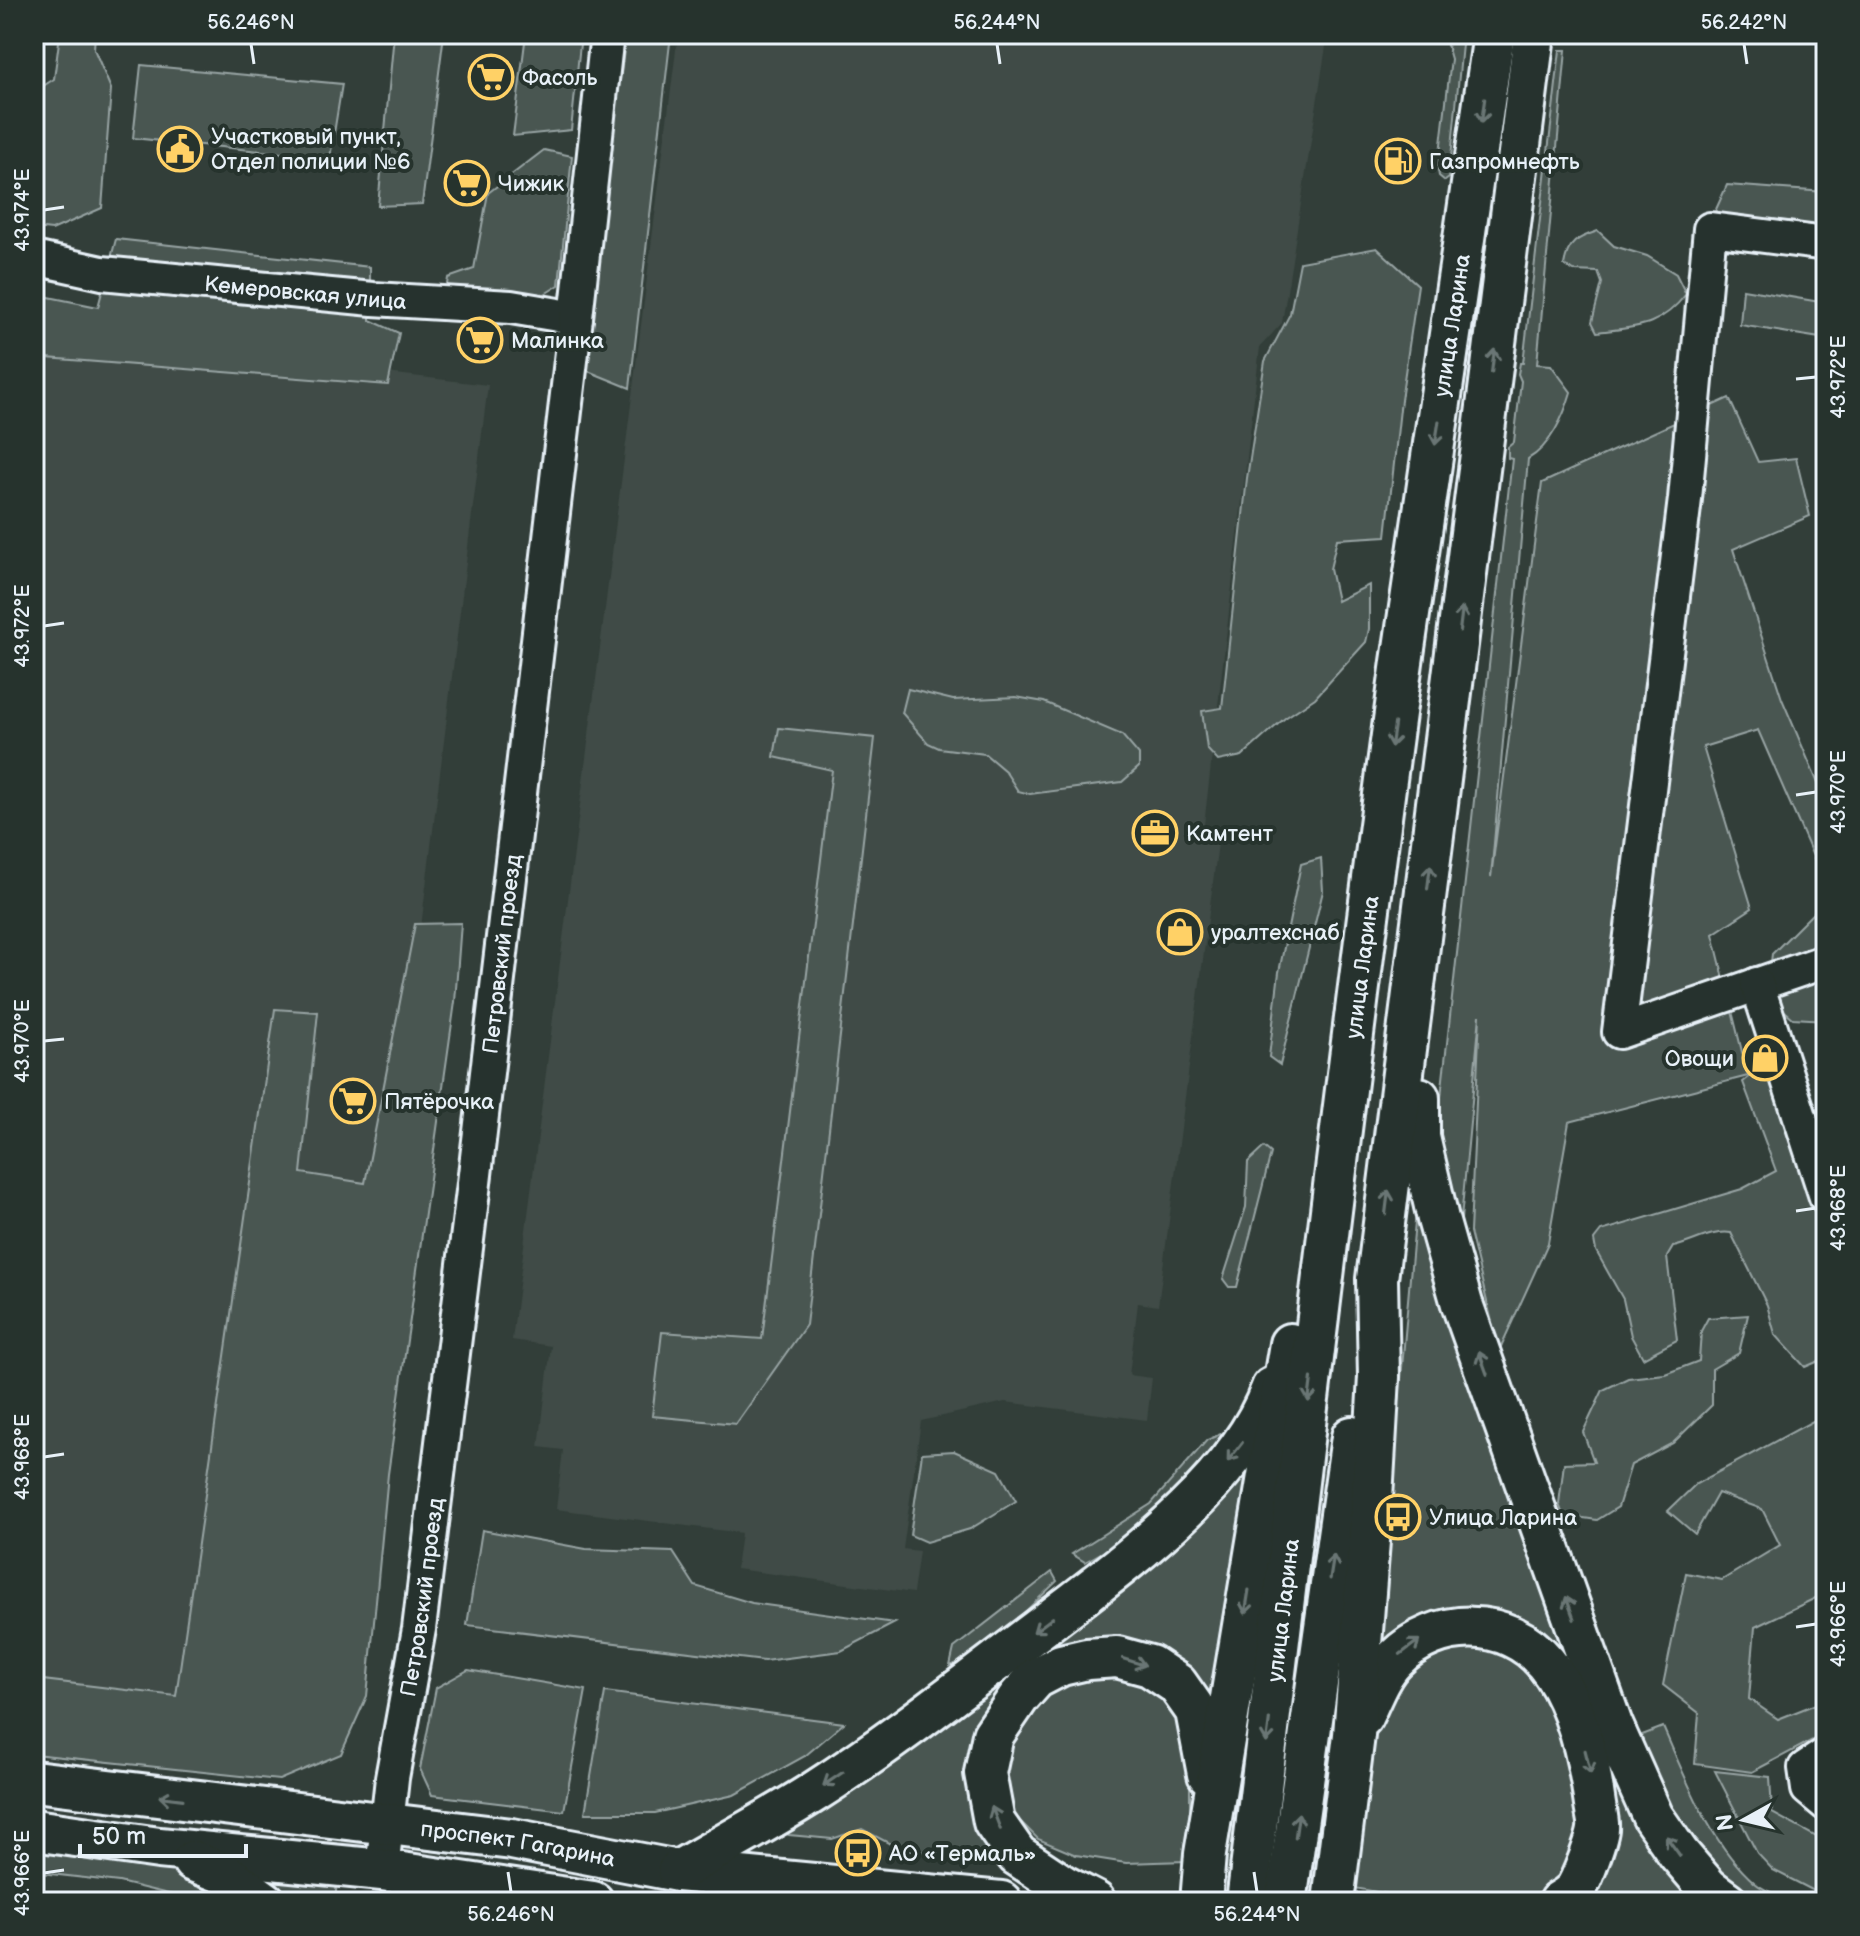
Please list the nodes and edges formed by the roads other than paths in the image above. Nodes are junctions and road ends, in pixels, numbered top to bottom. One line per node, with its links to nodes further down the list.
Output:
1 (607, 34): 6 (street, Петровский проезд)
2 (1494, 34): 9 (main road, улица Ларина, one-way to 9)
3 (1534, 34): 7 (main road, улица Ларина, one-way to 3)
4 (1826, 244): 10 (street)
5 (34, 258): 6 (street, Кемеровская улица)
6 (576, 318): 18 (street, Петровский проезд)
7 (1419, 955): 12 (main road, one-way to 7); 33 (main road, one-way to 7)
8 (1826, 961): 10 (street)
9 (1360, 979): 13 (main road); 29 (main road, улица Ларина, one-way to 29)
10 (1757, 984): 11 (street)
11 (1826, 1197)
12 (1377, 1279): 14 (main road); 30 (main road, улица Ларина, one-way to 12)
13 (1292, 1331): 21 (main road, one-way to 21); 23 (main road, one-way to 23)
14 (1354, 1735): 31 (main road); 32 (main road, one-way to 32)
15 (1826, 1754): 17 (street)
16 (34, 1781): 18 (main road, проспект Гагарина, one-way to 16)
17 (1826, 1804)
18 (387, 1825): 22 (street, Петровский проезд); 23 (main road, проспект Гагарина)
19 (34, 1830): 20 (main road, проспект Гагарина)
20 (159, 1848): 22 (main road, проспект Гагарина); 24 (main road)
21 (1205, 1854): 27 (main road, one-way to 21); 28 (main road)
22 (382, 1870): 25 (main road, проспект Гагарина)
23 (678, 1871): 26 (main road, проспект Гагарина)
24 (265, 1902)
25 (593, 1902)
26 (1001, 1902)
27 (1095, 1902)
28 (1201, 1902)
29 (1247, 1902)
30 (1286, 1902)
31 (1333, 1902)
32 (1559, 1902)
33 (1727, 1902)

